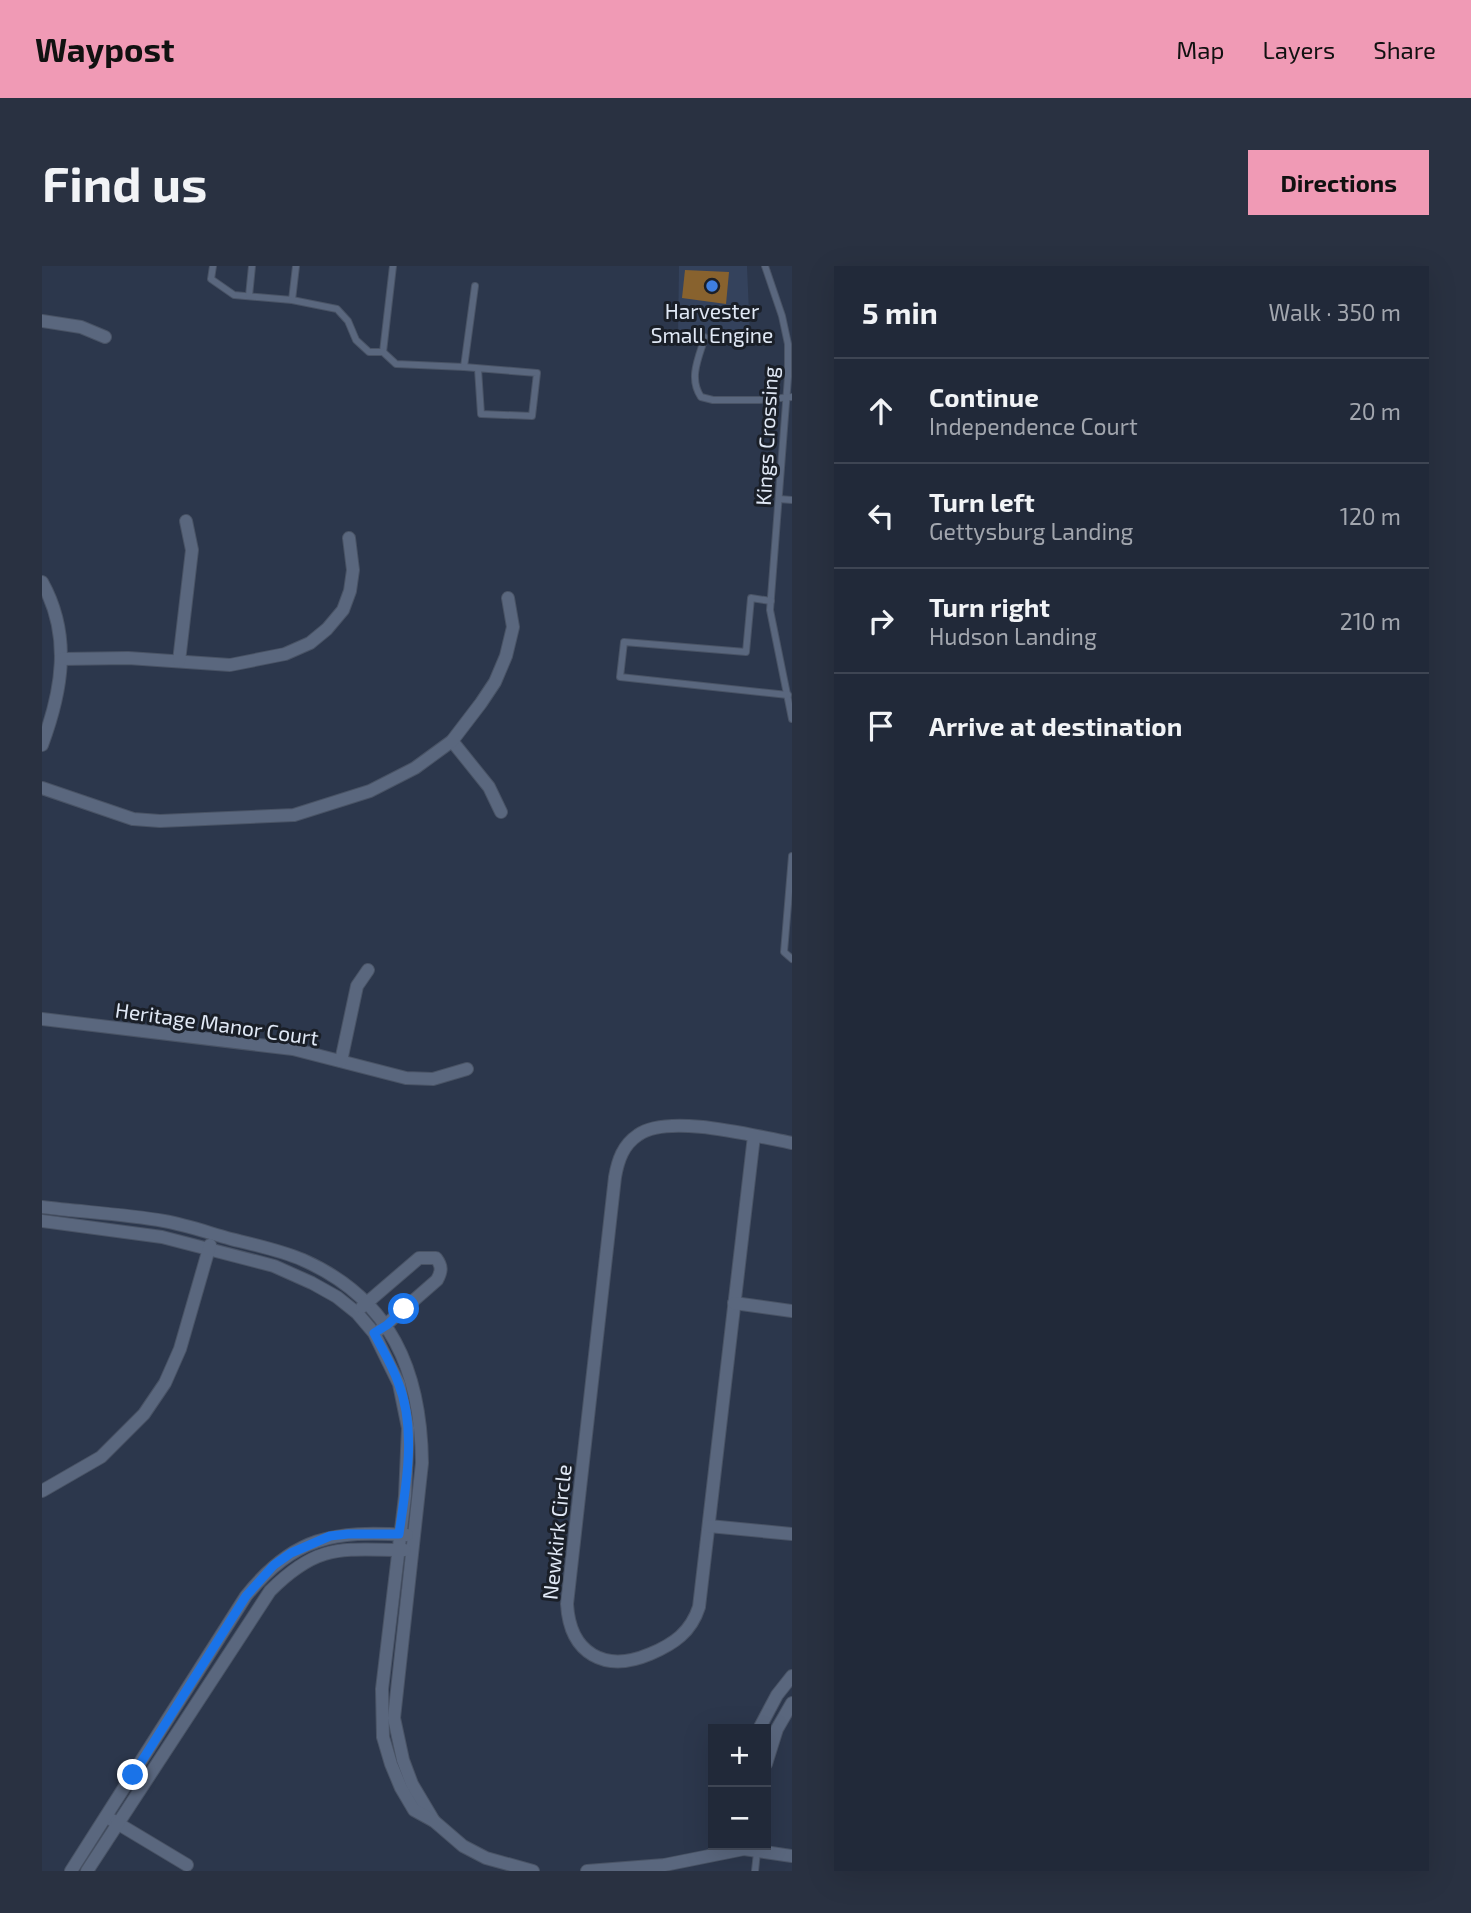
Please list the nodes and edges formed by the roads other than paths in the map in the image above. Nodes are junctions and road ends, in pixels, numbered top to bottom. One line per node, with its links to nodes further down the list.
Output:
1 (213, 266): 7 (lane)
2 (252, 266): 7 (lane)
3 (296, 266): 8 (lane)
4 (393, 266): 12 (lane)
5 (765, 266): 15 (lane, Kings Crossing)
6 (475, 286): 13 (lane)
7 (249, 296): 8 (lane)
8 (292, 300): 12 (lane)
9 (42, 321): 10 (street)
10 (105, 337)
11 (705, 337): 15 (lane)
12 (383, 352): 13 (lane)
13 (464, 367): 14 (lane)
14 (478, 369): 14 (lane)
15 (789, 396): 16 (lane, Kings Crossing)
16 (779, 499): 17 (lane); 22 (lane, Kings Crossing)
17 (792, 500)
18 (186, 522): 24 (street)
19 (349, 538): 24 (street)
20 (42, 582): 23 (street)
21 (508, 598): 27 (street)
22 (771, 601): 25 (lane, Kings Crossing); 25 (lane)
23 (61, 659): 24 (street); 28 (street)
24 (179, 661)
25 (788, 695): 26 (lane, Kings Crossing)
26 (792, 719)
27 (452, 741): 29 (street); 30 (street)
28 (42, 745)
29 (42, 788)
30 (501, 812)
31 (792, 856): 32 (lane)
32 (792, 959)
33 (368, 970): 35 (street)
34 (42, 1019): 35 (street, Heritage Manor Court)
35 (341, 1061): 36 (street, Heritage Manor Court)
36 (467, 1069)
37 (754, 1136): 38 (street); 44 (street, Newkirk Circle); 50 (street, Newkirk Circle)
38 (792, 1143)
39 (42, 1207): 41 (street)
40 (42, 1221): 42 (street)
41 (213, 1234): 42 (street); 43 (street)
42 (209, 1251): 46 (street); 49 (street)
43 (367, 1302): 46 (street); 47 (street); 47 (street)
44 (734, 1303): 45 (street); 50 (street, Newkirk Circle)
45 (792, 1311)
46 (358, 1313): 48 (street)
47 (387, 1325): 48 (street); 53 (street)
48 (374, 1333): 51 (street)
49 (42, 1491)
50 (709, 1526): 52 (street)
51 (399, 1534): 53 (street); 54 (street); 60 (street)
52 (792, 1534)
53 (414, 1535): 55 (street)
54 (398, 1550): 55 (street); 61 (street); 62 (street)
55 (413, 1550): 61 (street)
56 (792, 1676): 58 (street)
57 (792, 1703): 59 (street)
58 (762, 1724)
59 (771, 1748)
60 (106, 1817): 62 (street); 68 (street)
61 (435, 1821): 70 (street)
62 (118, 1824): 67 (street); 69 (street)
63 (743, 1850): 71 (street)
64 (754, 1850): 72 (lane)
65 (764, 1850): 66 (street)
66 (792, 1856)
67 (187, 1865)
68 (71, 1871)
69 (87, 1871)
70 (533, 1871)
71 (587, 1871)
72 (755, 1871)

